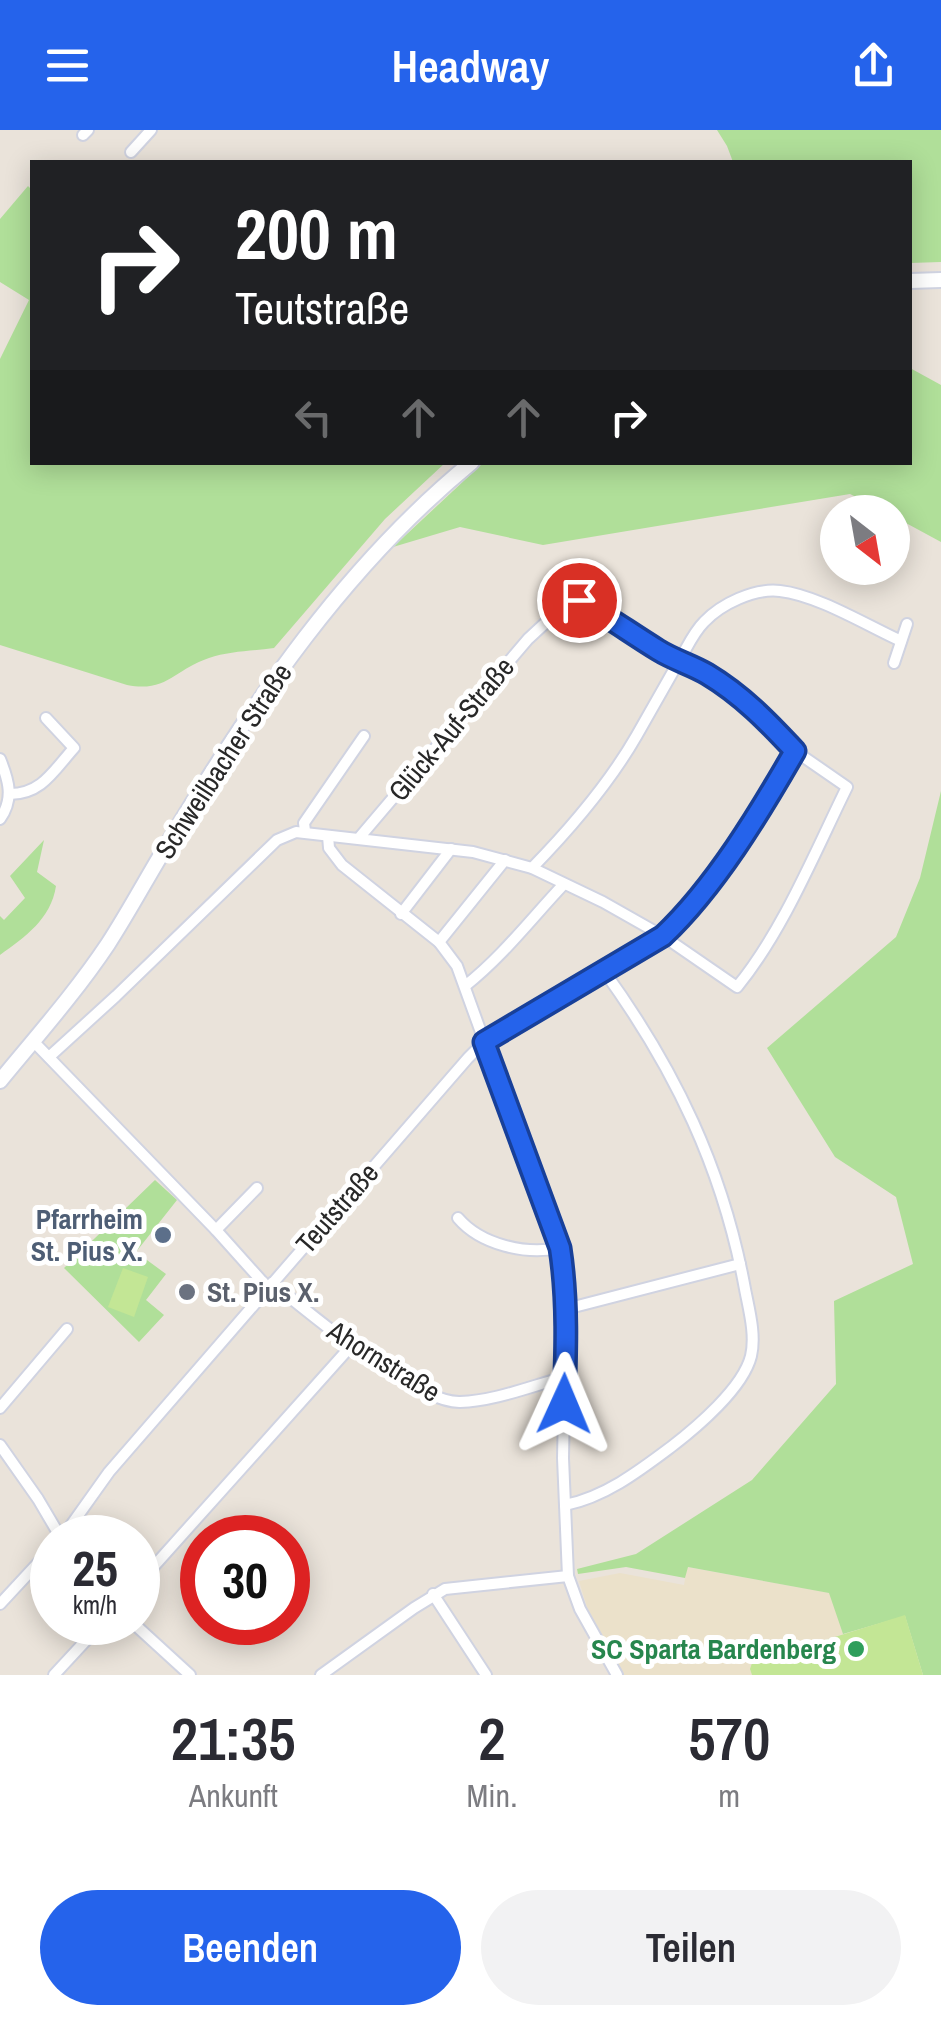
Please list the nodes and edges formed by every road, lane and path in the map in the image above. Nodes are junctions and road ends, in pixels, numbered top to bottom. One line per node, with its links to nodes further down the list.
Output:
1 (151, 130): 2 (street)
2 (131, 152)
3 (941, 280): 4 (main road)
4 (912, 281)
5 (469, 465): 28 (main road, Schweilbacher Straße)
6 (907, 624): 7 (street)
7 (901, 641): 8 (street); 9 (street)
8 (679, 662): 12 (street, Glück-Auf-Straße); 18 (street, Glück-Auf-Straße); 21 (street)
9 (894, 663)
10 (46, 718): 14 (street)
11 (364, 736): 16 (street)
12 (795, 751): 24 (street, Teutstraße); 24 (street, Glück-Auf-Straße)
13 (0, 759): 14 (street)
14 (10, 794): 15 (street)
15 (0, 819)
16 (305, 832): 17 (street); 30 (street)
17 (328, 836): 18 (street); 23 (street)
18 (359, 838): 19 (street)
19 (451, 850): 20 (street); 23 (street)
20 (505, 860): 21 (street); 25 (street)
21 (532, 868): 22 (street)
22 (563, 884): 24 (street); 27 (street)
23 (401, 914): 25 (street)
24 (663, 936): 26 (street, Teutstraße)
25 (439, 942): 27 (street)
26 (604, 971): 29 (street, Teutstraße); 36 (street)
27 (465, 986): 29 (street)
28 (34, 1041): 30 (street, Ahornstraße); 31 (main road, Schweilbacher Straße)
29 (484, 1042): 35 (street); 37 (street, Teutstraße)
30 (49, 1057): 34 (street, Ahornstraße)
31 (0, 1080)
32 (257, 1188): 34 (street)
33 (458, 1218): 35 (street)
34 (216, 1230): 37 (street, Ahornstraße)
35 (560, 1248): 38 (street)
36 (740, 1264): 38 (street); 44 (street)
37 (270, 1286): 40 (street, Ahornstraße); 46 (street, Teutstraße)
38 (566, 1309): 41 (street)
39 (68, 1330): 42 (street)
40 (351, 1346): 41 (street, Ahornstraße); 47 (street)
41 (565, 1377): 44 (street)
42 (0, 1408)
43 (0, 1445): 45 (street)
44 (565, 1505): 49 (street)
45 (47, 1515)
46 (78, 1515)
47 (160, 1559)
48 (30, 1572): 51 (street)
49 (568, 1576): 50 (street); 58 (street)
50 (433, 1594): 56 (street); 57 (street)
51 (0, 1604)
52 (81, 1645): 54 (street)
53 (157, 1645): 55 (street)
54 (54, 1675)
55 (190, 1675)
56 (321, 1675)
57 (486, 1675)
58 (617, 1675)

